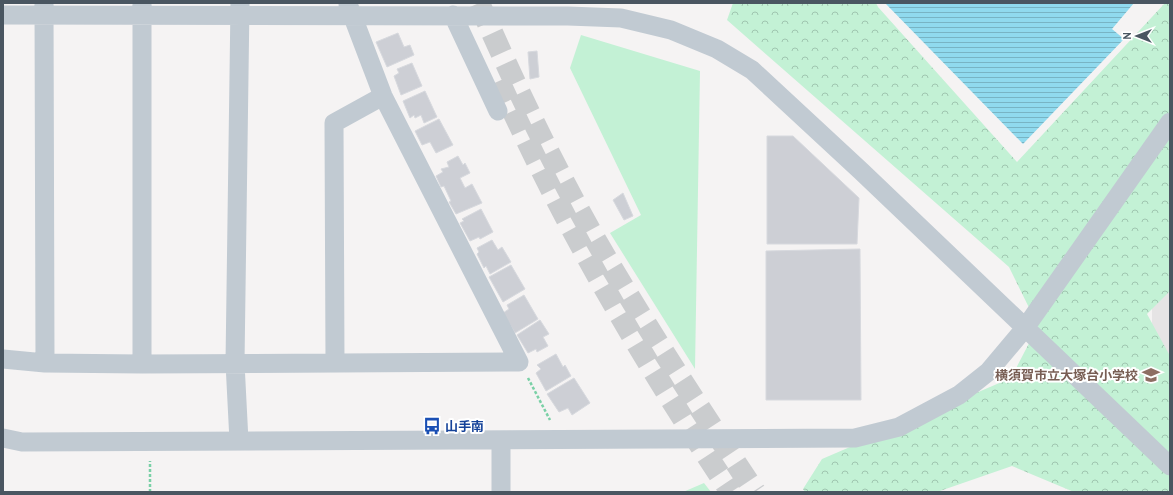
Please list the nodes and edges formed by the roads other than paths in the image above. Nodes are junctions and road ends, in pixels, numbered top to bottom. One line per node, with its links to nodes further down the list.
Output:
1 (44, 9): 2 (street); 5 (street); 13 (street)
2 (142, 9): 3 (street); 15 (street)
3 (240, 9): 4 (street); 14 (street)
4 (350, 9): 6 (street); 7 (street)
5 (3, 15)
6 (453, 15): 8 (street); 10 (street)
7 (384, 96): 12 (street); 12 (street)
8 (498, 111)
9 (1170, 122): 10 (street)
10 (1025, 328): 17 (street); 19 (street)
11 (3, 359): 13 (street)
12 (335, 362): 14 (street)
13 (45, 363): 15 (street)
14 (236, 363): 15 (street); 18 (street)
15 (142, 364)
16 (3, 438): 18 (street)
17 (501, 440): 18 (street); 20 (street)
18 (239, 441)
19 (1170, 466)
20 (500, 492)

